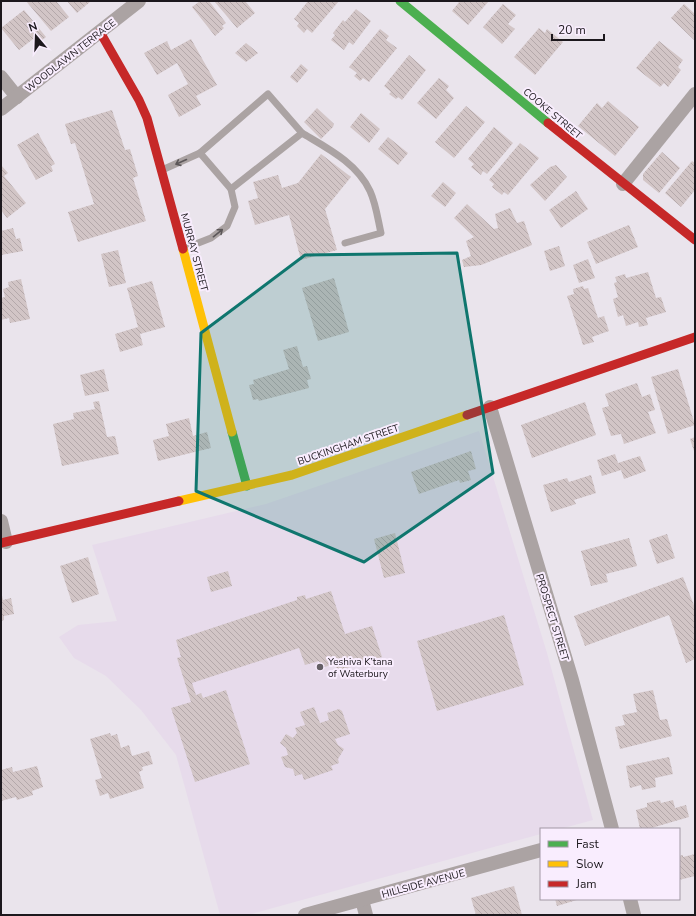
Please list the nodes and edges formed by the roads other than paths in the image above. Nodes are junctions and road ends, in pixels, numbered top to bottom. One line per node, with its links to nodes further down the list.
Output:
1 (139, 1): 3 (street, WOODLAWN TERRACE)
2 (400, 1): 11 (street, COOKE STREET)
3 (100, 32): 6 (street, WOODLAWN TERRACE); 10 (street, MURRAY STREET)
4 (1, 78): 6 (street)
5 (695, 94): 11 (street)
6 (17, 97): 7 (street, WOODLAWN TERRACE)
7 (1, 109)
8 (302, 132): 9 (lane); 12 (lane); 14 (lane)
9 (200, 153): 10 (lane, one-way to 10); 12 (lane)
10 (162, 170): 15 (street, MURRAY STREET)
11 (623, 184): 13 (street, COOKE STREET)
12 (231, 189): 15 (lane, one-way to 12)
13 (695, 240)
14 (346, 243)
15 (183, 249): 18 (street, MURRAY STREET)
16 (695, 337): 17 (street, BUCKINGHAM STREET)
17 (490, 406): 18 (street, BUCKINGHAM STREET); 21 (street, PROSPECT STREET)
18 (247, 486): 20 (street, BUCKINGHAM STREET)
19 (1, 521): 20 (street)
20 (3, 543)
21 (612, 828)
22 (540, 850): 23 (street, HILLSIDE AVENUE)
23 (362, 900): 25 (street, HILLSIDE AVENUE); 26 (street)
24 (630, 900): 27 (street)
25 (305, 915)
26 (366, 915)
27 (634, 915)

